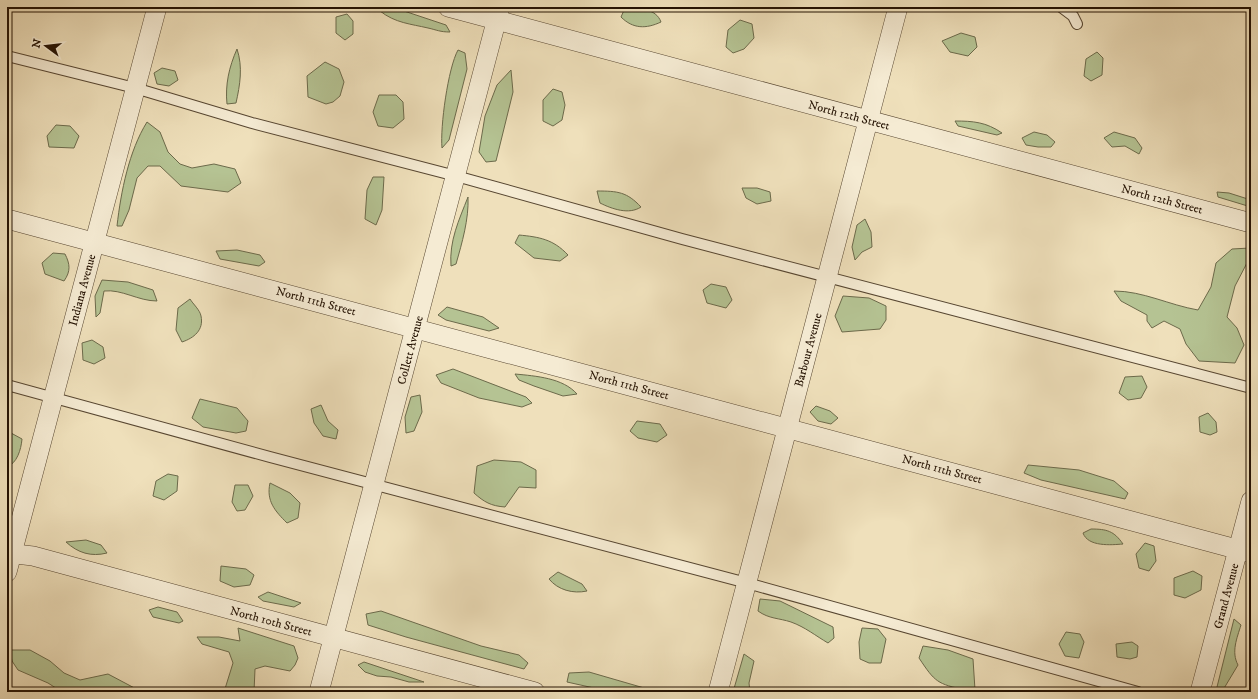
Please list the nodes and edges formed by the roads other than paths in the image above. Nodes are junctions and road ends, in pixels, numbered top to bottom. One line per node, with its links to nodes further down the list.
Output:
1 (157, 7): 8 (street, Indiana Avenue)
2 (448, 7): 5 (street, North 12th Street)
3 (898, 7): 9 (street, Barbour Avenue)
4 (1061, 7): 6 (lane)
5 (499, 14): 9 (street, North 12th Street); 10 (street, Collett Avenue)
6 (1077, 24)
7 (7, 56): 8 (lane)
8 (135, 88): 10 (lane); 13 (street, Indiana Avenue)
9 (868, 120): 12 (street, North 12th Street); 14 (street, Barbour Avenue)
10 (456, 176): 14 (lane); 15 (street, Collett Avenue)
11 (7, 218): 13 (street, North 11th Street)
12 (1251, 223)
13 (95, 242): 15 (street, North 11th Street); 18 (street, Indiana Avenue)
14 (827, 277): 17 (lane); 19 (street, Barbour Avenue)
15 (416, 327): 19 (street, North 11th Street); 20 (street, Collett Avenue)
16 (7, 385): 18 (lane)
17 (1251, 388)
18 (54, 396): 20 (lane); 23 (street, Indiana Avenue)
19 (788, 428): 22 (street, North 11th Street); 25 (street, Barbour Avenue)
20 (374, 485): 25 (lane); 26 (street, Collett Avenue)
21 (1251, 501): 22 (street, Grand Avenue)
22 (1245, 551): 31 (street, Grand Avenue)
23 (9, 553): 24 (street, Indiana Avenue); 26 (street, North 10th Street)
24 (7, 572)
25 (747, 583): 29 (street, Barbour Avenue); 30 (lane)
26 (333, 638): 27 (street, Collett Avenue); 28 (street, North 10th Street)
27 (319, 692)
28 (535, 692)
29 (718, 692)
30 (1138, 692)
31 (1200, 692)

